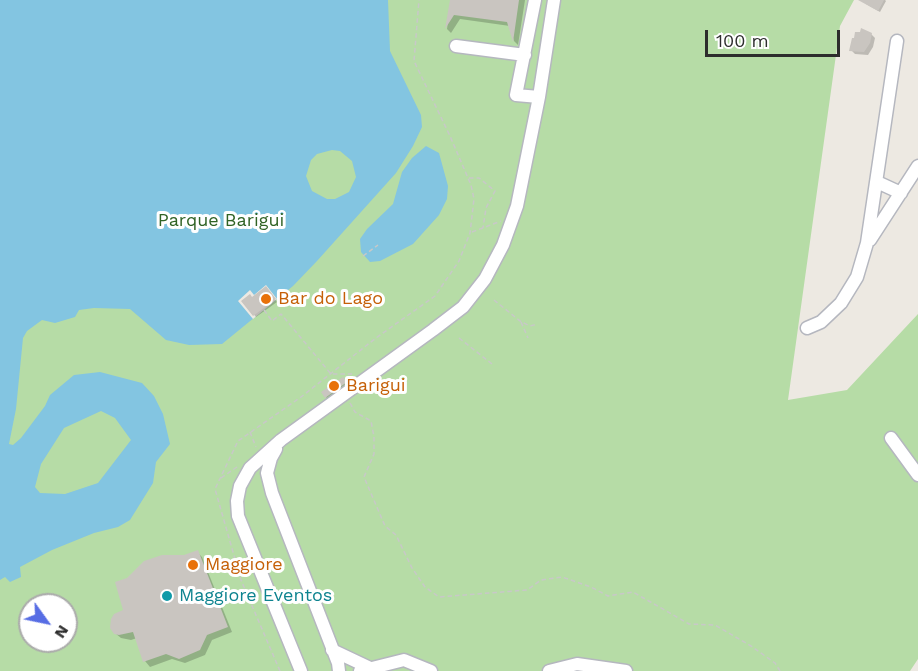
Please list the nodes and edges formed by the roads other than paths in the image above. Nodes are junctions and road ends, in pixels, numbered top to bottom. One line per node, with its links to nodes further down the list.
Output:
1 (535, 0): 5 (street)
2 (554, 0): 7 (street)
3 (897, 41): 10 (street)
4 (456, 46): 5 (street)
5 (525, 56): 6 (street)
6 (521, 74): 7 (street); 8 (street)
7 (542, 75): 8 (street)
8 (539, 97): 15 (street)
9 (918, 166): 11 (street)
10 (877, 182): 11 (street); 12 (street)
11 (901, 193): 12 (street)
12 (867, 243): 13 (street)
13 (807, 328)
14 (891, 438): 16 (street)
15 (281, 440): 17 (street); 18 (street)
16 (918, 475)
17 (240, 486): 18 (street); 21 (street)
18 (272, 493): 19 (street)
19 (332, 650): 20 (street); 22 (street)
20 (365, 669): 23 (street)
21 (301, 671)
22 (339, 671)
23 (431, 671)
24 (549, 671): 25 (street)
25 (626, 671)

